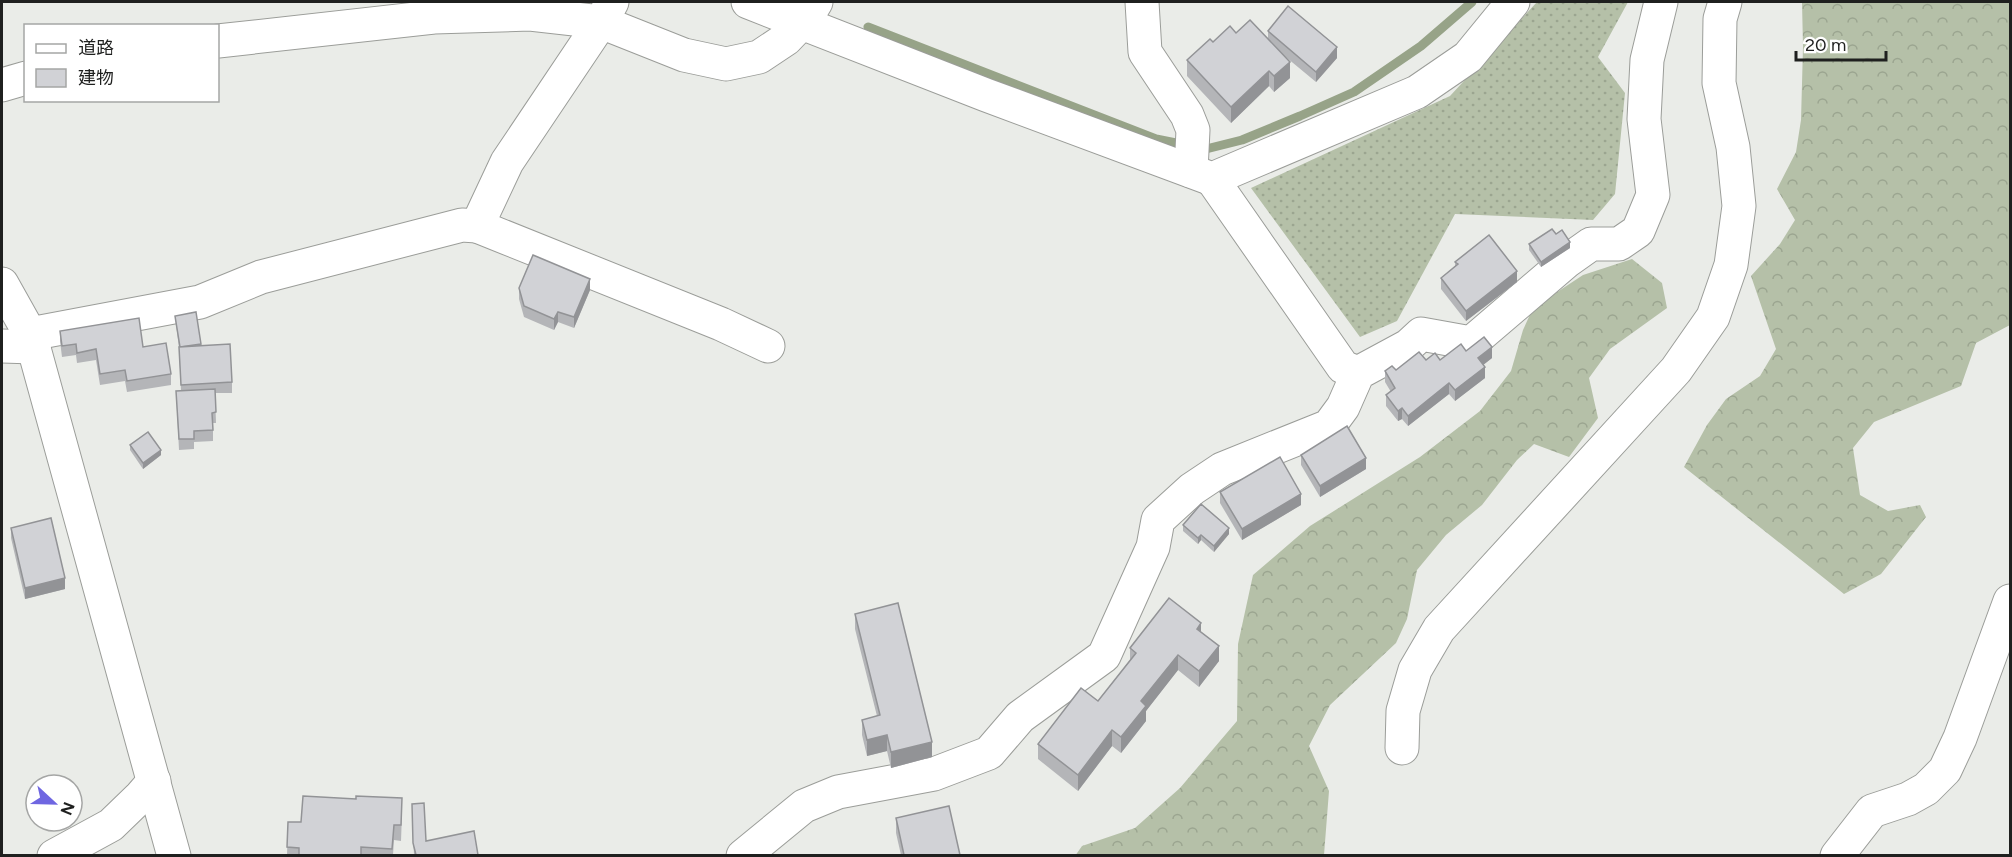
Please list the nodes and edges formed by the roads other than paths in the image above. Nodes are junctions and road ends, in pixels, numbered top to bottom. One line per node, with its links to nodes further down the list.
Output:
1 (748, 2): 7 (street)
2 (1142, 2): 11 (street)
3 (1513, 2): 11 (street)
4 (1661, 2): 16 (street)
5 (1725, 2): 18 (street)
6 (606, 12): 7 (street); 8 (street); 12 (street)
7 (808, 12): 11 (street)
8 (219, 41)
9 (24, 79): 10 (street)
10 (2, 85)
11 (1201, 175): 16 (street)
12 (477, 226): 14 (street); 15 (street)
13 (2, 284): 14 (street)
14 (22, 342): 19 (street)
15 (768, 346)
16 (1358, 373): 22 (street)
17 (2010, 601): 23 (street)
18 (1402, 748)
19 (154, 781): 20 (street); 21 (street)
20 (54, 855)
21 (174, 855)
22 (743, 855)
23 (1837, 855)

